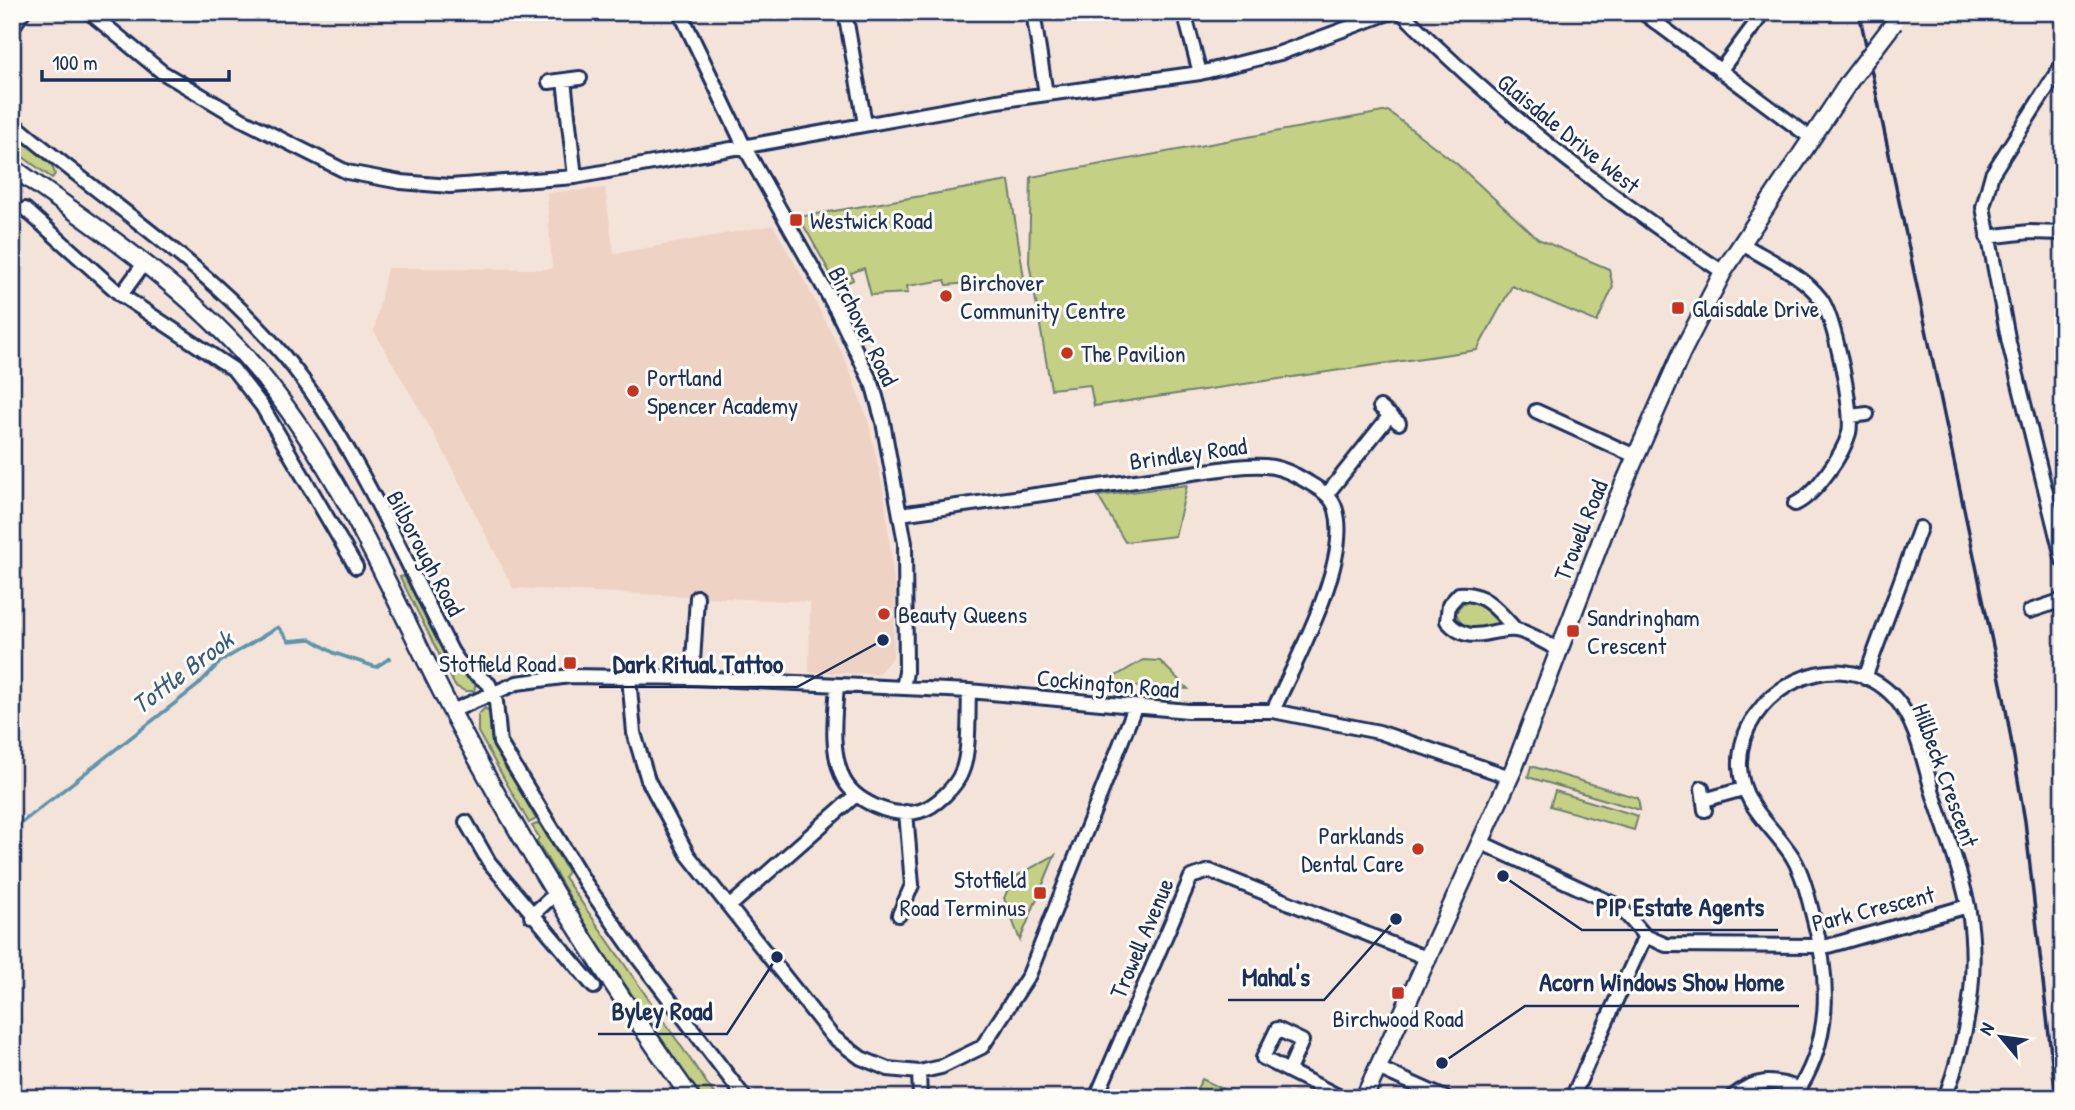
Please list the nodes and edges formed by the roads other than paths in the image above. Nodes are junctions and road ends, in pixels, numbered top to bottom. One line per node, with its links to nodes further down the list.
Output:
1 (23, 12): 12 (street)
2 (89, 12): 25 (street)
3 (680, 12): 23 (street, Birchover Road)
4 (845, 12): 21 (street)
5 (1033, 12): 19 (street)
6 (1184, 12): 15 (street)
7 (1391, 12): 15 (street)
8 (1401, 12): 31 (street, Glaisdale Drive West)
9 (1642, 12): 14 (street)
10 (1898, 18): 22 (main road, Trowell Road, bridge)
11 (1758, 20): 14 (street)
12 (12, 28)
13 (2063, 63): 28 (street)
14 (1720, 71): 22 (street)
15 (1200, 73): 19 (street)
16 (580, 78): 17 (street)
17 (564, 80): 18 (street); 25 (street)
18 (549, 82)
19 (1046, 94): 21 (street)
20 (12, 122): 55 (street, Bilborough Road)
21 (864, 124): 23 (street)
22 (1811, 138): 29 (main road, Trowell Road)
23 (744, 146): 25 (street); 40 (street, Birchover Road)
24 (12, 167): 30 (main road, Bilborough Road)
25 (575, 177)
26 (25, 209): 32 (street)
27 (2063, 233): 28 (street)
28 (1987, 237): 42 (street)
29 (1741, 243): 31 (main road, Trowell Road); 36 (street)
30 (145, 262): 32 (street); 57 (main road, Bilborough Road)
31 (1723, 272): 37 (main road, Trowell Road)
32 (121, 295): 43 (street)
33 (1536, 411): 37 (street)
34 (1867, 414): 36 (street)
35 (1390, 415): 38 (street)
36 (1850, 416): 39 (street)
37 (1634, 456): 48 (main road, Trowell Road)
38 (1326, 494): 40 (street, Brindley Road); 58 (street)
39 (1795, 504)
40 (900, 514): 53 (street, Birchover Road)
41 (1920, 528): 51 (street)
42 (2063, 561)
43 (356, 567)
44 (697, 597): 50 (street)
45 (2063, 600): 46 (street)
46 (2030, 611)
47 (1516, 630): 47 (street); 48 (street)
48 (1558, 649): 59 (main road, Trowell Road)
49 (629, 677): 50 (street, Cockington Road); 55 (street, Cockington Road); 67 (street)
50 (692, 678): 52 (street, Cockington Road)
51 (1865, 678): 60 (street, Hillbeck Crescent); 68 (street, Hillbeck Crescent)
52 (837, 685): 53 (street, Cockington Road); 61 (street)
53 (903, 688): 54 (street, Cockington Road)
54 (969, 691): 56 (street, Cockington Road); 63 (street)
55 (494, 692): 57 (street, Cockington Road); 80 (street)
56 (1135, 707): 58 (street, Cockington Road); 77 (street)
57 (452, 711): 66 (main road, Bilborough Road)
58 (1273, 711): 59 (street, Cockington Road)
59 (1510, 777): 65 (main road, Trowell Road)
60 (1744, 789): 62 (street); 72 (street, Hillbeck Crescent)
61 (856, 795): 63 (street); 67 (street)
62 (1704, 799)
63 (906, 812): 69 (street)
64 (466, 822): 70 (street)
65 (1482, 843): 71 (street); 73 (main road, Trowell Road)
66 (555, 894): 70 (street); 79 (main road, Bilborough Road)
67 (730, 906): 77 (street)
68 (1968, 906): 72 (street, Park Crescent); 88 (street, Hillbeck Crescent)
69 (899, 915)
70 (531, 916): 74 (street)
71 (1644, 936): 72 (street, Park Crescent); 86 (street)
72 (1821, 946): 78 (street)
73 (1429, 959): 75 (main road, Trowell Road); 82 (street, Trowell Avenue)
74 (594, 987)
75 (1378, 1068): 84 (main road, Trowell Road); 85 (street)
76 (1289, 1070): 83 (street)
77 (919, 1072): 81 (street)
78 (1797, 1093): 87 (street)
79 (691, 1098)
80 (745, 1098)
81 (920, 1098)
82 (1096, 1098)
83 (1342, 1098)
84 (1364, 1098)
85 (1446, 1098)
86 (1572, 1098)
87 (1731, 1098)
88 (1945, 1098)

